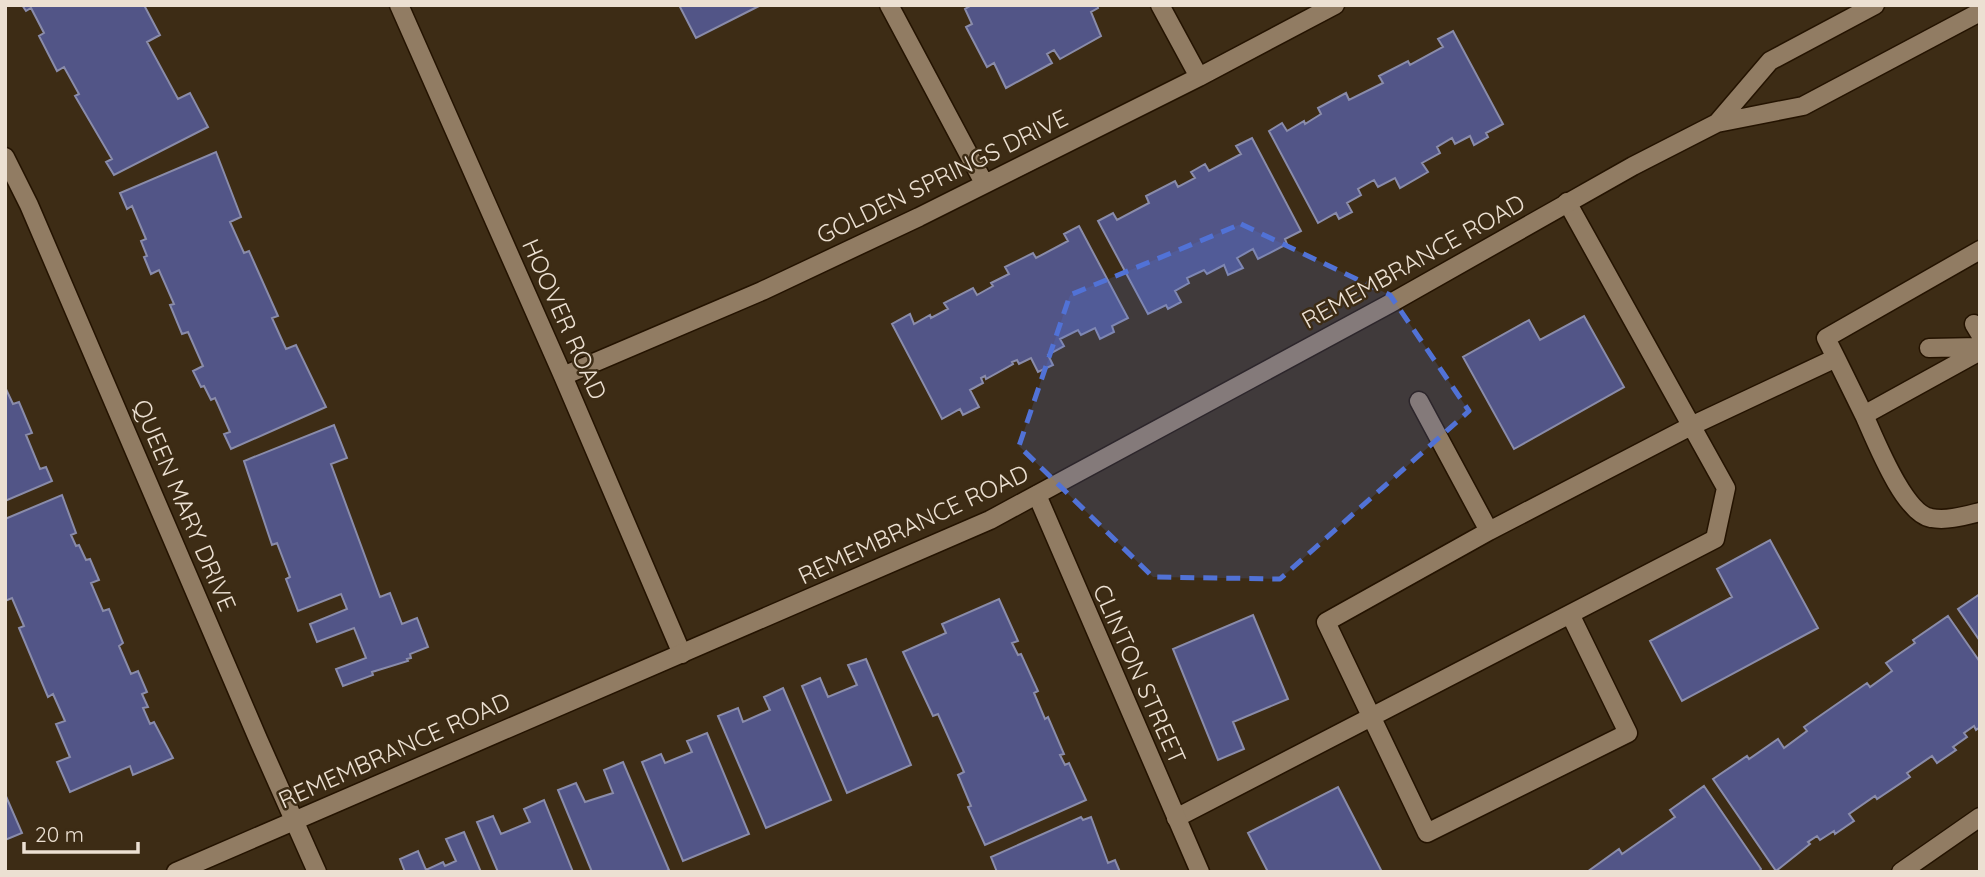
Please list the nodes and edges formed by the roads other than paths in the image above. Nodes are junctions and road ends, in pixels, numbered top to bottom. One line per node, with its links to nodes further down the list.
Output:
1 (400, 5): 19 (street, HOOVER ROAD)
2 (889, 5): 10 (street)
3 (1160, 5): 7 (street)
4 (1335, 5): 7 (street, GOLDEN SPRINGS DRIVE)
5 (1875, 5): 8 (street, REMEMBRANCE ROAD)
6 (1980, 12): 8 (street, REMEMBRANCE ROAD)
7 (1199, 77): 10 (street, GOLDEN SPRINGS DRIVE)
8 (1717, 122): 11 (street, REMEMBRANCE ROAD)
9 (5, 158): 31 (street, QUEEN MARY DRIVE)
10 (984, 183): 19 (street, GOLDEN SPRINGS DRIVE)
11 (1567, 202): 22 (street); 23 (street, REMEMBRANCE ROAD)
12 (1980, 250): 14 (street)
13 (1980, 264): 14 (street)
14 (1947, 279): 15 (street); 18 (street)
15 (1908, 307)
16 (1929, 348): 17 (street)
17 (1980, 349): 21 (street)
18 (1836, 358): 21 (street); 22 (street)
19 (564, 376): 27 (street, HOOVER ROAD)
20 (1419, 401): 25 (street)
21 (1864, 415): 24 (street)
22 (1691, 426): 25 (street); 26 (street)
23 (1037, 495): 27 (street, REMEMBRANCE ROAD); 30 (street, CLINTON STREET)
24 (1980, 512)
25 (1489, 531): 28 (street)
26 (1570, 614): 28 (street); 28 (street)
27 (682, 654): 31 (street, REMEMBRANCE ROAD)
28 (1371, 718): 30 (street)
29 (1980, 817): 35 (street)
30 (1176, 818): 34 (street, CLINTON STREET)
31 (294, 821): 32 (street, REMEMBRANCE ROAD); 33 (street, QUEEN MARY DRIVE)
32 (176, 872)
33 (317, 872)
34 (1200, 872)
35 (1901, 872)

